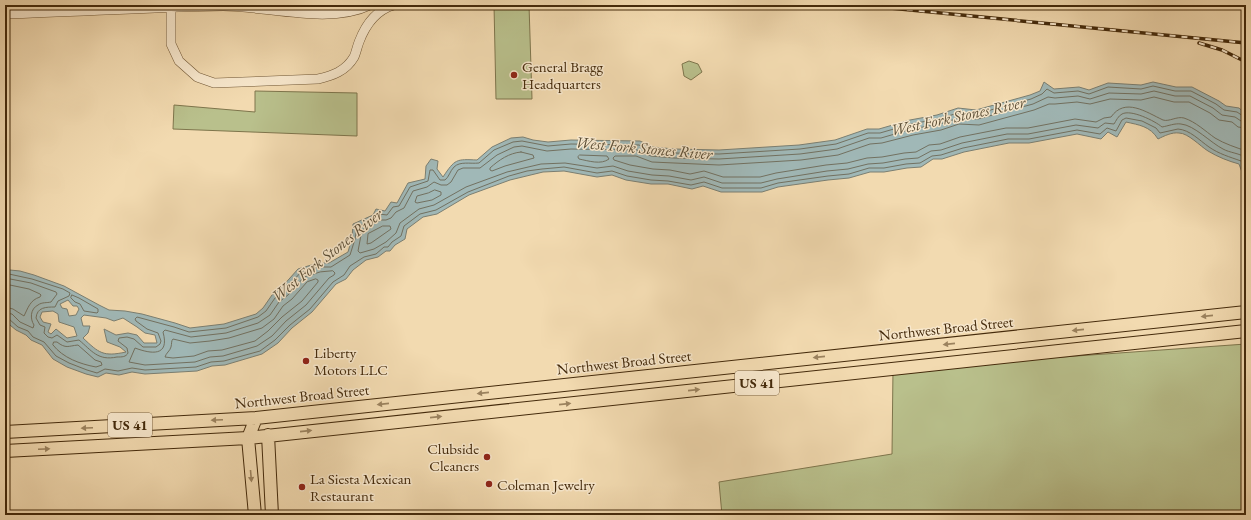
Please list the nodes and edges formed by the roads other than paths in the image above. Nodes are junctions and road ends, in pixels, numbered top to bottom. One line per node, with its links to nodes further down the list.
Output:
1 (370, 5): 3 (street)
2 (394, 5): 3 (street)
3 (171, 7): 4 (street)
4 (5, 14)
5 (1246, 312): 7 (main road, Northwest Broad Street / US 41, one-way to 7)
6 (1246, 331): 9 (main road, US 41)
7 (994, 339): 8 (main road, Northwest Broad Street / US 41, one-way to 8); 9 (main road)
8 (890, 350): 10 (main road); 11 (main road, Northwest Broad Street / US 41, one-way to 11)
9 (996, 358): 10 (main road, US 41)
10 (893, 369): 14 (main road, US 41, one-way to 10)
11 (632, 377): 12 (main road, Northwest Broad Street / US 41); 14 (main road)
12 (536, 388): 13 (main road, Northwest Broad Street / US 41, one-way to 13); 15 (main road)
13 (464, 396): 16 (main road); 17 (main road, Northwest Broad Street / US 41, one-way to 17)
14 (634, 396): 15 (main road, US 41, one-way to 14)
15 (537, 407): 16 (main road, US 41)
16 (465, 414): 19 (main road, US 41, one-way to 16)
17 (256, 418): 18 (main road, Northwest Broad Street / US 41, one-way to 18); 19 (main road); 20 (main road)
18 (10, 432): 21 (main road)
19 (268, 435): 20 (main road, US 41); 23 (main road)
20 (248, 438): 21 (main road, US 41, one-way to 20); 22 (main road, one-way to 22)
21 (10, 450)
22 (255, 515)
23 (272, 515)

